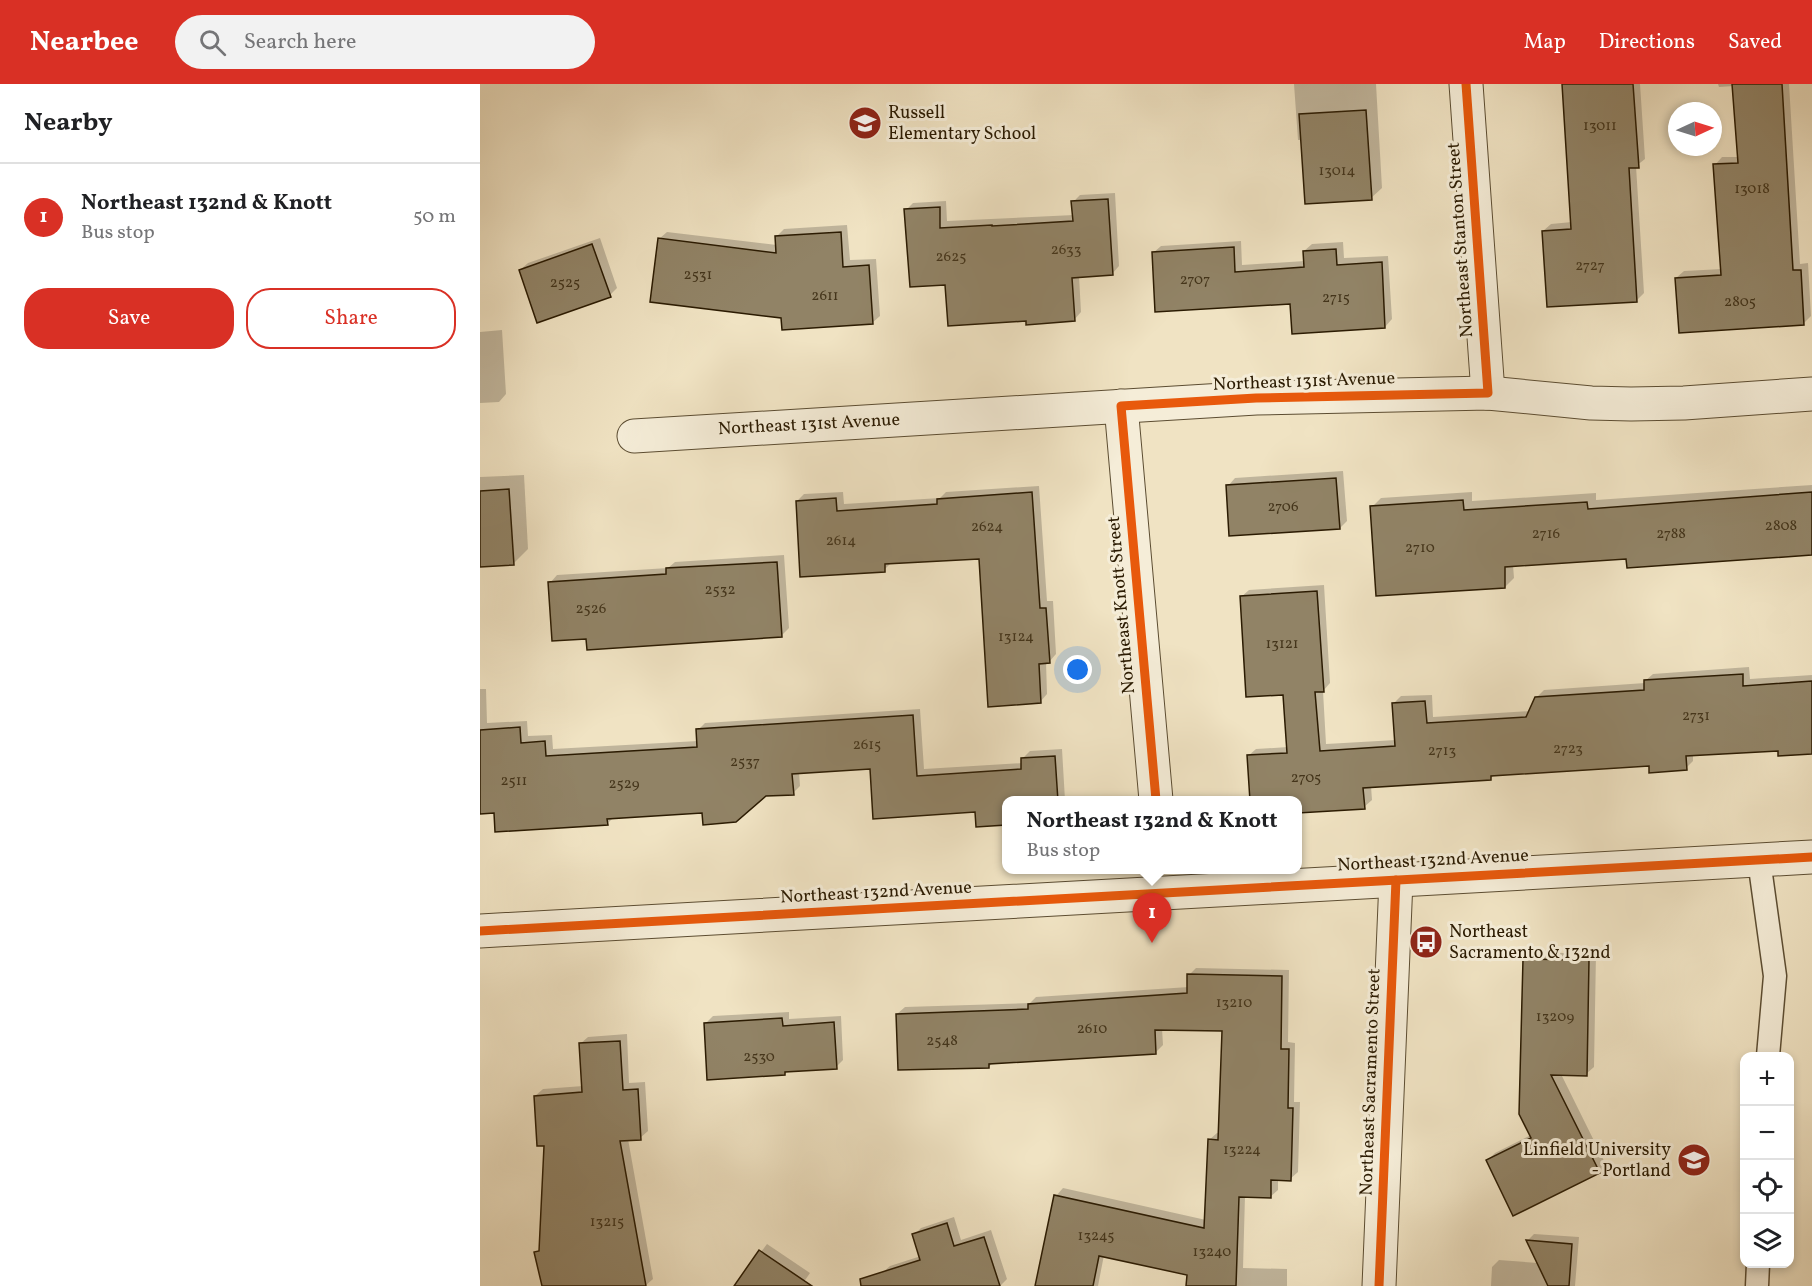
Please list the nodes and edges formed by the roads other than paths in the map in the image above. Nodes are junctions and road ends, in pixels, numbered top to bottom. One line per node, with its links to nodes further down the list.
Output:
1 (1466, 84): 2 (street, Northeast Stanton Street)
2 (1488, 393): 3 (street, Northeast 131st Avenue); 4 (street, Northeast 131st Avenue)
3 (1812, 394)
4 (1121, 406): 5 (street, Northeast 131st Avenue); 6 (street, Northeast Knott Street)
5 (634, 435)
6 (1156, 796)
7 (1812, 857): 8 (street, Northeast 132nd Avenue)
8 (1760, 860): 9 (street, Northeast 132nd Avenue); 12 (lane)
9 (1396, 880): 10 (street, Northeast 132nd Avenue); 14 (street, Northeast Sacramento Street)
10 (1163, 882): 11 (street, Northeast 132nd Avenue)
11 (480, 931)
12 (1768, 1052)
13 (1758, 1268): 15 (lane)
14 (1379, 1286)
15 (1757, 1286)

